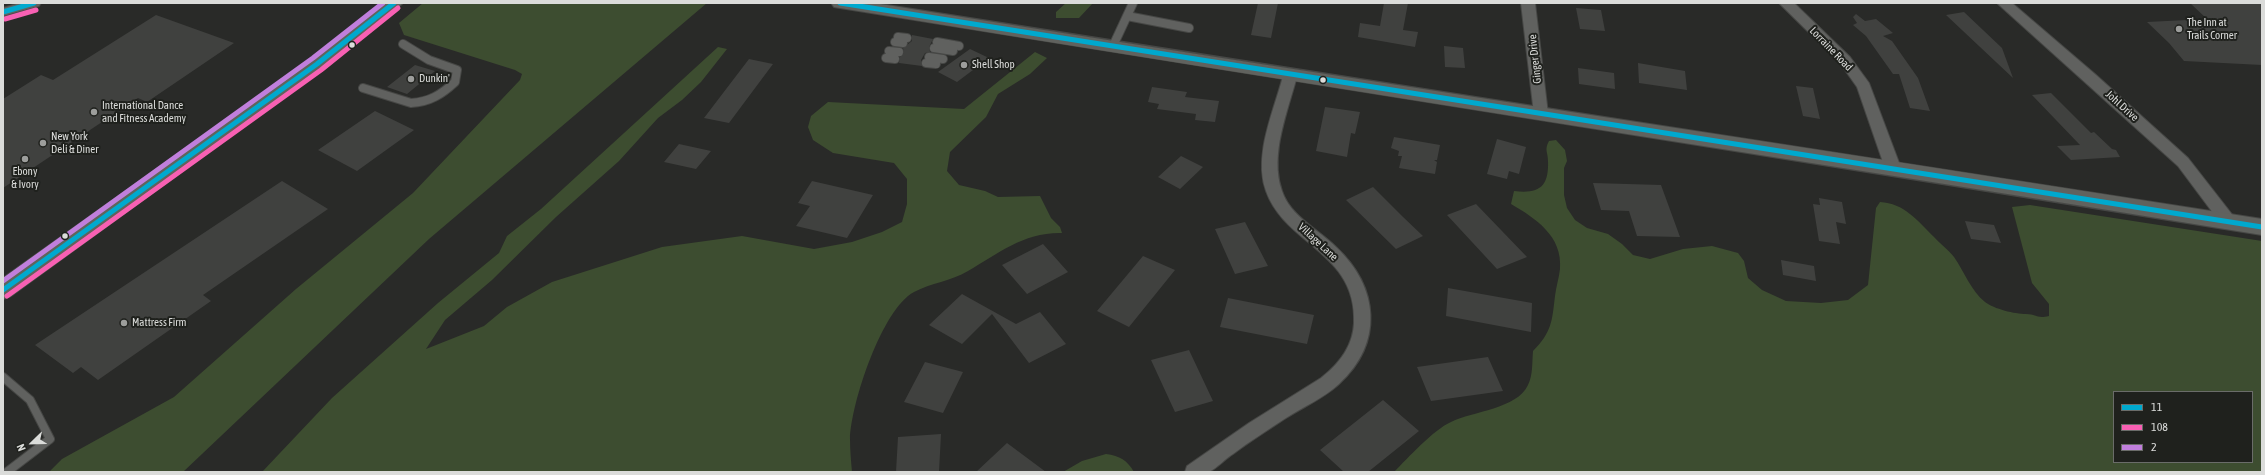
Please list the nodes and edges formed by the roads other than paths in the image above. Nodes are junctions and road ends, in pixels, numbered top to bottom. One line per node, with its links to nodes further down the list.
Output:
1 (34, 3): 8 (street)
2 (394, 3): 29 (main road)
3 (840, 3): 15 (street)
4 (1133, 3): 9 (lane)
5 (1528, 3): 25 (street, Ginger Drive)
6 (1786, 3): 26 (street, Lorraine Road)
7 (2004, 3): 27 (street, Johl Drive)
8 (3, 12)
9 (1127, 16): 10 (lane); 15 (lane)
10 (1189, 28)
11 (896, 39): 12 (lane)
12 (905, 41)
13 (403, 44): 24 (lane)
14 (959, 46): 17 (lane)
15 (1113, 46): 23 (street)
16 (889, 51): 18 (lane)
17 (953, 51)
18 (899, 52)
19 (886, 58): 20 (lane)
20 (895, 59)
21 (943, 59): 22 (lane)
22 (936, 64)
23 (1290, 76): 25 (street); 32 (street, Village Lane)
24 (363, 88)
25 (1541, 114): 26 (street)
26 (1893, 168): 27 (street)
27 (2228, 221): 28 (street)
28 (2262, 227)
29 (3, 290)
30 (3, 377): 31 (lane)
31 (7, 472)
32 (1194, 472)

